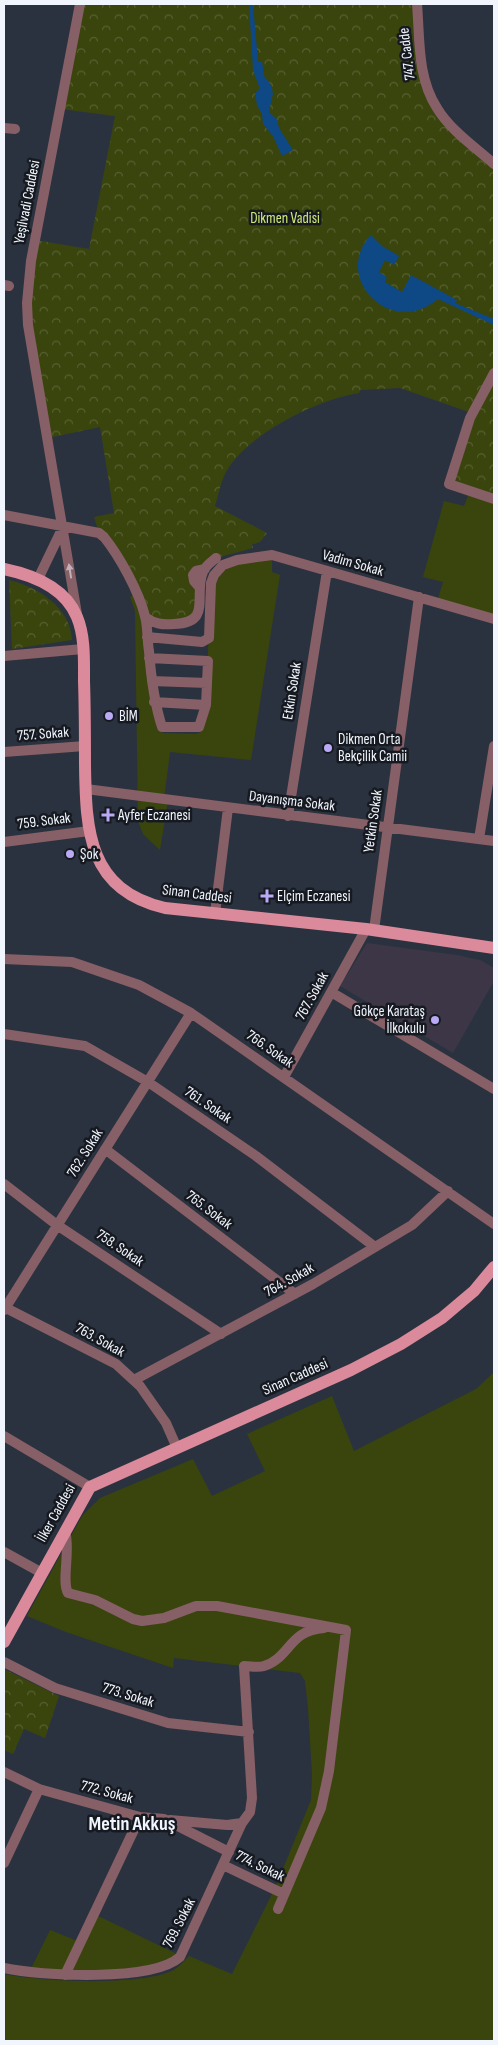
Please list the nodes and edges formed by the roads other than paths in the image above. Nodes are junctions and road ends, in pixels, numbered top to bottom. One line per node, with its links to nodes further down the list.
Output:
1 (80, 4): 9 (street, Yeşilvadi Caddesi)
2 (417, 4): 5 (street, 747. Cadde)
3 (4, 128): 4 (street)
4 (15, 129)
5 (494, 164)
6 (494, 373): 7 (street)
7 (494, 499)
8 (4, 515): 9 (street)
9 (63, 526): 13 (street); 15 (street, Yeşilvadi Caddesi, one-way to 9); 16 (street)
10 (216, 558): 16 (street)
11 (4, 569): 13 (main road, Sinan Caddesi)
12 (326, 571): 14 (street, Vadim Sokak); 18 (street, Vadim Sokak); 31 (street, Etkin Sokak)
13 (38, 579): 15 (main road, Sinan Caddesi)
14 (419, 597): 17 (street, Vadim Sokak); 32 (street, Yetkin Sokak)
15 (77, 617): 19 (main road, Sinan Caddesi)
16 (145, 617): 18 (street)
17 (494, 619)
18 (147, 637): 21 (street)
19 (83, 649): 20 (street); 26 (main road, Sinan Caddesi)
20 (4, 656)
21 (150, 658): 22 (street); 23 (street)
22 (152, 682): 23 (street); 24 (street)
23 (207, 683): 25 (street)
24 (154, 702): 25 (street); 25 (street)
25 (206, 705)
26 (85, 746): 28 (street, 757. Sokak); 29 (main road, Sinan Caddesi)
27 (494, 746): 34 (street)
28 (4, 752)
29 (86, 789): 30 (street, Dayanışma Sokak); 33 (main road, Sinan Caddesi)
30 (228, 808): 31 (street, Dayanışma Sokak); 37 (street)
31 (288, 816): 32 (street, Dayanışma Sokak)
32 (387, 828): 34 (street, Dayanışma Sokak); 38 (street, Yetkin Sokak)
33 (89, 831): 36 (street, 759. Sokak); 37 (main road, Sinan Caddesi)
34 (479, 839): 35 (street, Dayanışma Sokak)
35 (494, 841)
36 (4, 842)
37 (215, 913): 38 (main road, Sinan Caddesi)
38 (370, 929): 39 (main road, Sinan Caddesi); 41 (street, 767. Sokak)
39 (494, 948)
40 (4, 959): 42 (street, 766. Sokak)
41 (331, 992): 44 (street, 767. Sokak); 46 (street)
42 (191, 1013): 44 (street, 766. Sokak); 45 (street, 762. Sokak)
43 (4, 1034): 45 (street, 761. Sokak)
44 (284, 1077): 49 (street, 766. Sokak)
45 (148, 1082): 47 (street, 762. Sokak); 52 (street, 761. Sokak)
46 (494, 1089)
47 (105, 1149): 51 (street, 762. Sokak); 54 (street, 765. Sokak)
48 (4, 1184): 51 (street, 758. Sokak)
49 (448, 1191): 50 (street, 766. Sokak); 52 (street, 764. Sokak)
50 (494, 1224)
51 (57, 1225): 55 (street, 762. Sokak); 56 (street, 758. Sokak)
52 (375, 1247): 54 (street, 764. Sokak)
53 (494, 1267): 59 (main road, Sinan Caddesi)
54 (295, 1294): 56 (street, 764. Sokak)
55 (4, 1308): 57 (street, 763. Sokak)
56 (221, 1334): 57 (street, 764. Sokak)
57 (134, 1380): 59 (street, 763. Sokak)
58 (4, 1436): 60 (street, İlker Caddesi)
59 (177, 1448): 60 (main road, Sinan Caddesi)
60 (90, 1487): 61 (main road, İlker Caddesi)
61 (65, 1531): 63 (main road, İlker Caddesi); 64 (street)
62 (4, 1552): 63 (street)
63 (42, 1572): 65 (main road, İlker Caddesi)
64 (333, 1627): 67 (street, 769. Sokak); 76 (street)
65 (4, 1642)
66 (4, 1662): 67 (street, 773. Sokak)
67 (249, 1732): 72 (street, 769. Sokak)
68 (4, 1772): 69 (street, 772. Sokak)
69 (39, 1789): 70 (street, 772. Sokak); 74 (street)
70 (140, 1817): 71 (street, 772. Sokak); 79 (street)
71 (164, 1819): 72 (street); 73 (street, 772. Sokak)
72 (242, 1823): 73 (street, 769. Sokak)
73 (229, 1852): 75 (street, 769. Sokak)
74 (4, 1863)
75 (223, 1865): 76 (street, 774. Sokak); 79 (street, 769. Sokak)
76 (284, 1894): 77 (street)
77 (278, 1909)
78 (4, 1968): 79 (street, 769. Sokak)
79 (64, 1975)

